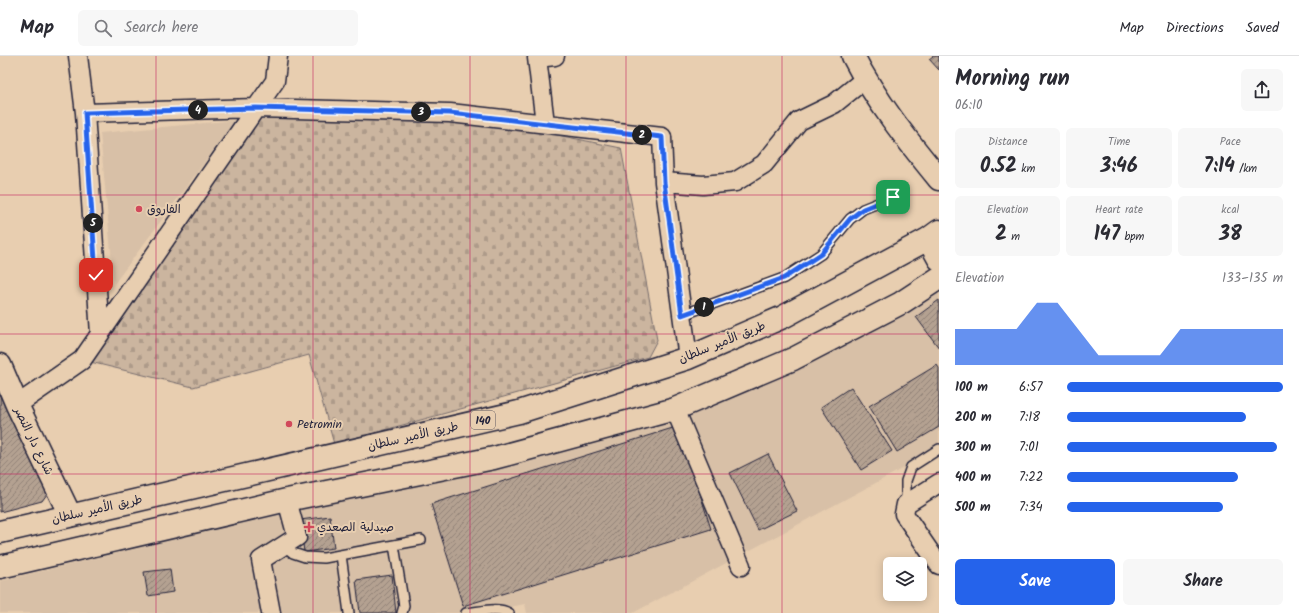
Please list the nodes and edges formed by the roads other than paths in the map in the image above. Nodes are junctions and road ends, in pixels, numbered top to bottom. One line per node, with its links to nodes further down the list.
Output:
1 (78, 56): 7 (street)
2 (278, 56): 6 (street)
3 (555, 56): 8 (street)
4 (853, 56): 5 (main road)
5 (865, 79): 9 (main road); 10 (street)
6 (256, 108): 7 (street); 8 (street); 16 (street)
7 (85, 113): 16 (street)
8 (545, 123): 10 (street)
9 (939, 180)
10 (664, 182): 15 (street)
11 (893, 197): 15 (lane)
12 (934, 235): 13 (main road); 17 (main road, طريق الأمير سلطان / 140)
13 (939, 258)
14 (939, 278): 20 (main road)
15 (682, 315): 17 (street)
16 (100, 334): 19 (street)
17 (688, 358): 25 (main road, طريق الأمير سلطان / 140)
18 (0, 365): 19 (main road, شارع دار النصر)
19 (17, 405): 25 (main road, شارع دار النصر)
20 (675, 409): 23 (main road); 32 (street)
21 (939, 449): 24 (lane)
22 (939, 483): 24 (street)
23 (288, 500): 28 (street); 33 (main road)
24 (906, 504): 31 (street)
25 (70, 515): 26 (main road, طريق الأمير سلطان / 140)
26 (0, 532)
27 (421, 540): 29 (lane)
28 (283, 545): 30 (lane); 34 (street)
29 (394, 545): 30 (lane); 36 (lane)
30 (341, 555): 35 (lane)
31 (939, 565)
32 (741, 566)
33 (0, 567)
34 (272, 613)
35 (349, 613)
36 (402, 613)
37 (466, 613): 38 (lane)
38 (509, 613)

